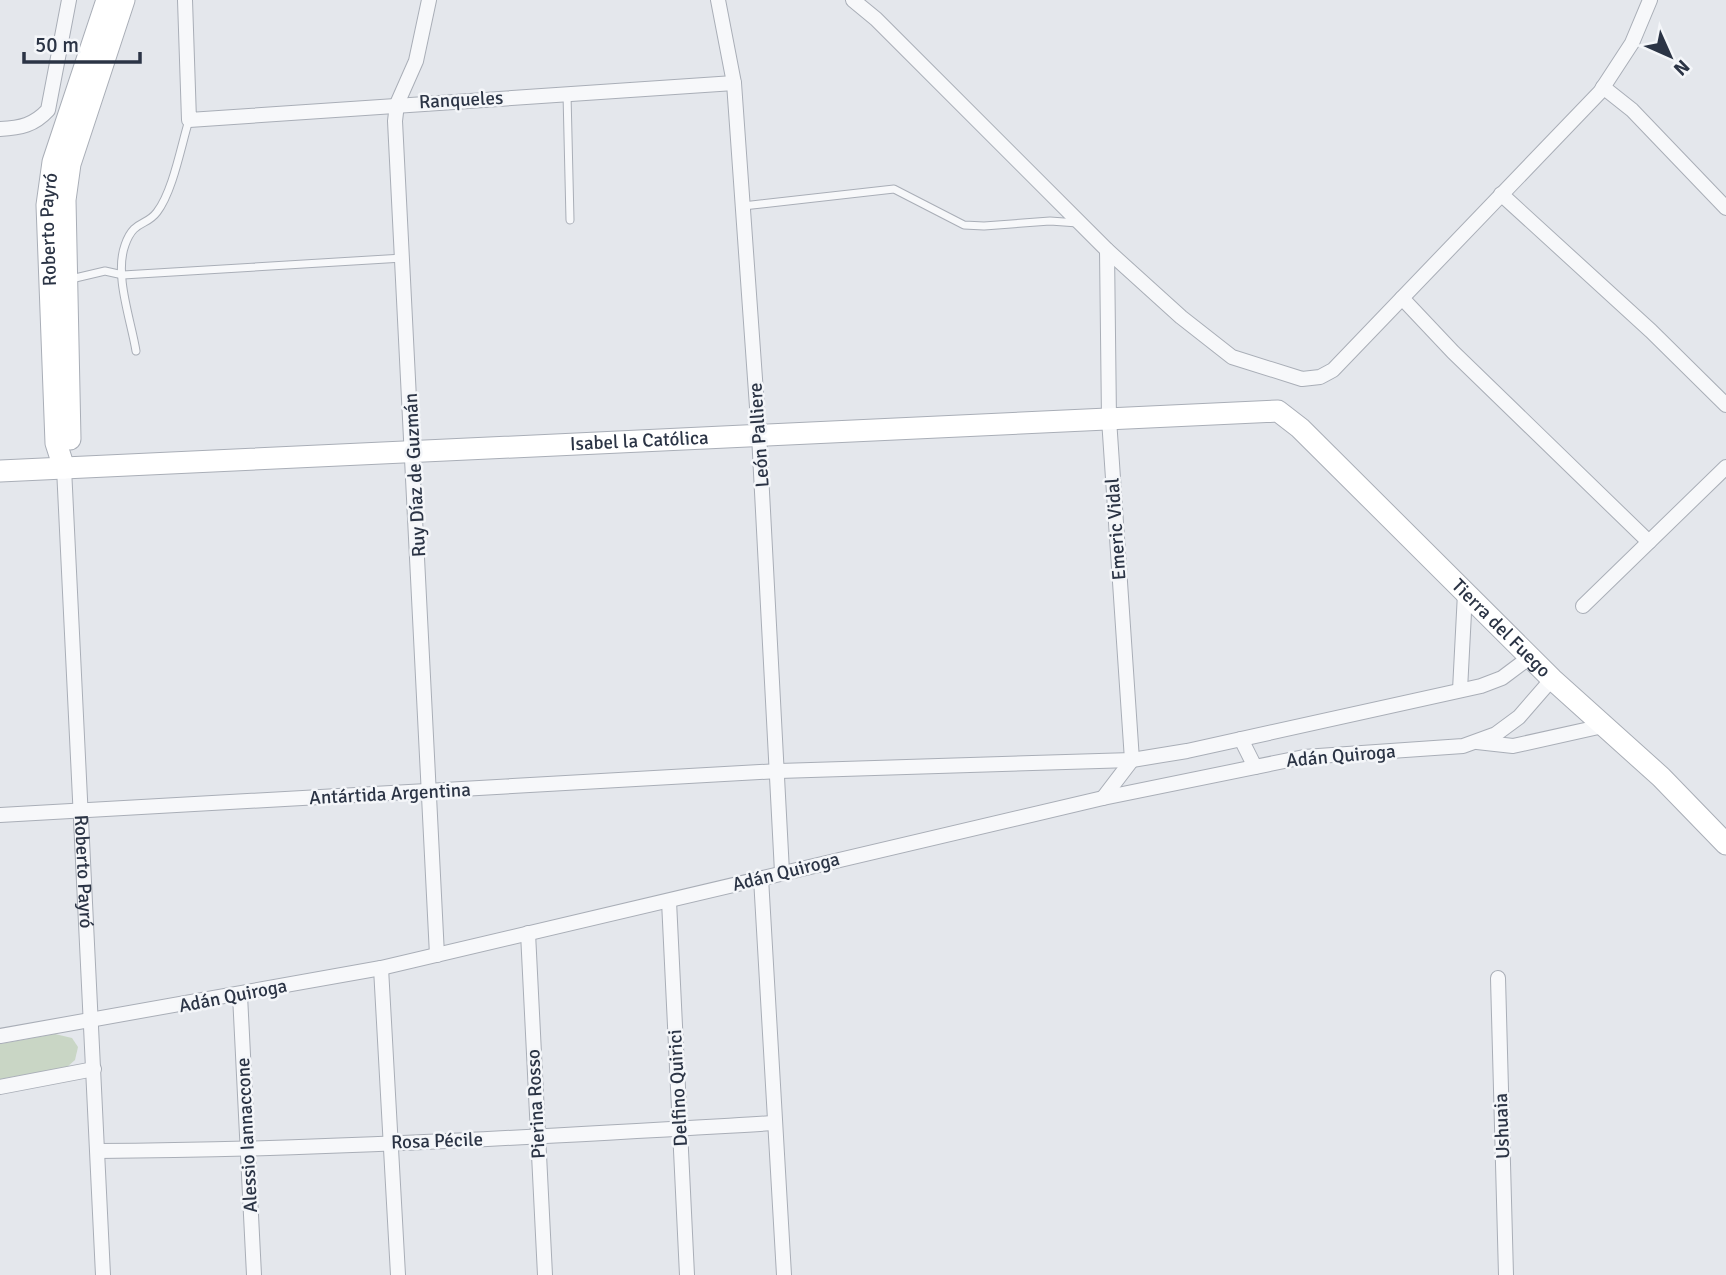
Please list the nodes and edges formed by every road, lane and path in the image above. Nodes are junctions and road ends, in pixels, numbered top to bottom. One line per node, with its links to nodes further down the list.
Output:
1 (69, 0): 14 (street)
2 (107, 0): 32 (main road, Roberto Payró)
3 (124, 0): 23 (main road, Roberto Payró)
4 (184, 0): 13 (street)
5 (429, 0): 12 (street, Ruy Díaz de Guzmán)
6 (718, 0): 9 (street, León Palliere)
7 (853, 0): 19 (street)
8 (1650, 0): 10 (street)
9 (734, 83): 11 (street, Ranqueles); 16 (street, León Palliere)
10 (1603, 87): 15 (street); 17 (street)
11 (567, 93): 12 (street, Ranqueles); 18 (lane)
12 (397, 104): 13 (street, Ranqueles); 21 (street, Ruy Díaz de Guzmán)
13 (189, 120): 22 (lane)
14 (0, 129)
15 (1501, 194): 24 (street); 26 (street)
16 (743, 206): 19 (lane); 29 (street, León Palliere)
17 (1726, 208)
18 (570, 220)
19 (1079, 223): 20 (street)
20 (1107, 250): 24 (street); 28 (street, Emeric Vidal)
21 (404, 258): 22 (lane); 30 (street, Ruy Díaz de Guzmán)
22 (122, 275): 23 (lane); 25 (lane)
23 (65, 281): 32 (main road, Roberto Payró)
24 (1402, 298): 34 (street)
25 (136, 351)
26 (1726, 405)
27 (1278, 411): 28 (main road, Isabel la Católica); 35 (main road, Tierra del Fuego)
28 (1109, 419): 29 (main road, Isabel la Católica); 43 (street, Emeric Vidal)
29 (760, 435): 30 (main road, Isabel la Católica); 45 (street, León Palliere)
30 (413, 451): 32 (main road, Isabel la Católica); 46 (street, Ruy Díaz de Guzmán)
31 (1726, 467): 34 (street)
32 (64, 468): 33 (main road, Isabel la Católica); 48 (street, Roberto Payró)
33 (0, 471)
34 (1649, 542): 36 (street)
35 (1465, 593): 37 (main road, Tierra del Fuego); 39 (street)
36 (1583, 606)
37 (1530, 657): 38 (main road, Tierra del Fuego); 39 (street, Adán Quiroga)
38 (1552, 679): 40 (main road, Tierra del Fuego); 42 (street, Adán Quiroga)
39 (1461, 690): 41 (street, Adán Quiroga)
40 (1603, 726): 42 (street); 50 (main road, Tierra del Fuego)
41 (1241, 739): 43 (street, Adán Quiroga); 44 (street)
42 (1477, 742): 44 (street, Adán Quiroga)
43 (1132, 760): 45 (street, Adán Quiroga); 47 (street)
44 (1255, 766): 47 (street, Adán Quiroga)
45 (779, 771): 46 (street, Antártida Argentina); 51 (street, León Palliere)
46 (430, 792): 48 (street, Antártida Argentina); 55 (street, Ruy Díaz de Guzmán)
47 (1103, 798): 51 (street, Adán Quiroga)
48 (79, 812): 49 (street, Antártida Argentina); 59 (street, Roberto Payró)
49 (0, 816)
50 (1726, 844)
51 (782, 872): 52 (street, Adán Quiroga)
52 (761, 878): 53 (street, Adán Quiroga); 63 (street)
53 (669, 901): 54 (street, Adán Quiroga); 64 (street, Delfino Quirici)
54 (528, 933): 55 (street, Adán Quiroga); 65 (street, Pierina Rosso)
55 (438, 955): 56 (street, Adán Quiroga)
56 (381, 968): 58 (street, Adán Quiroga); 66 (street)
57 (1497, 978): 75 (street, Ushuaia)
58 (240, 995): 59 (street, Adán Quiroga); 67 (street, Alessio Iannaccone)
59 (92, 1022): 60 (street, Adán Quiroga); 61 (street, Roberto Payró)
60 (0, 1036)
61 (94, 1069): 62 (street); 68 (street, Roberto Payró)
62 (0, 1087)
63 (775, 1123): 64 (street, Rosa Pécile); 74 (street)
64 (680, 1129): 65 (street, Rosa Pécile); 73 (street, Delfino Quirici)
65 (537, 1138): 66 (street, Rosa Pécile); 72 (street, Pierina Rosso)
66 (392, 1143): 67 (street, Rosa Pécile); 71 (street)
67 (248, 1150): 68 (street, Rosa Pécile); 70 (street, Alessio Iannaccone)
68 (98, 1151): 69 (street, Roberto Payró)
69 (103, 1275)
70 (254, 1275)
71 (398, 1275)
72 (545, 1275)
73 (687, 1275)
74 (784, 1275)
75 (1506, 1275)

